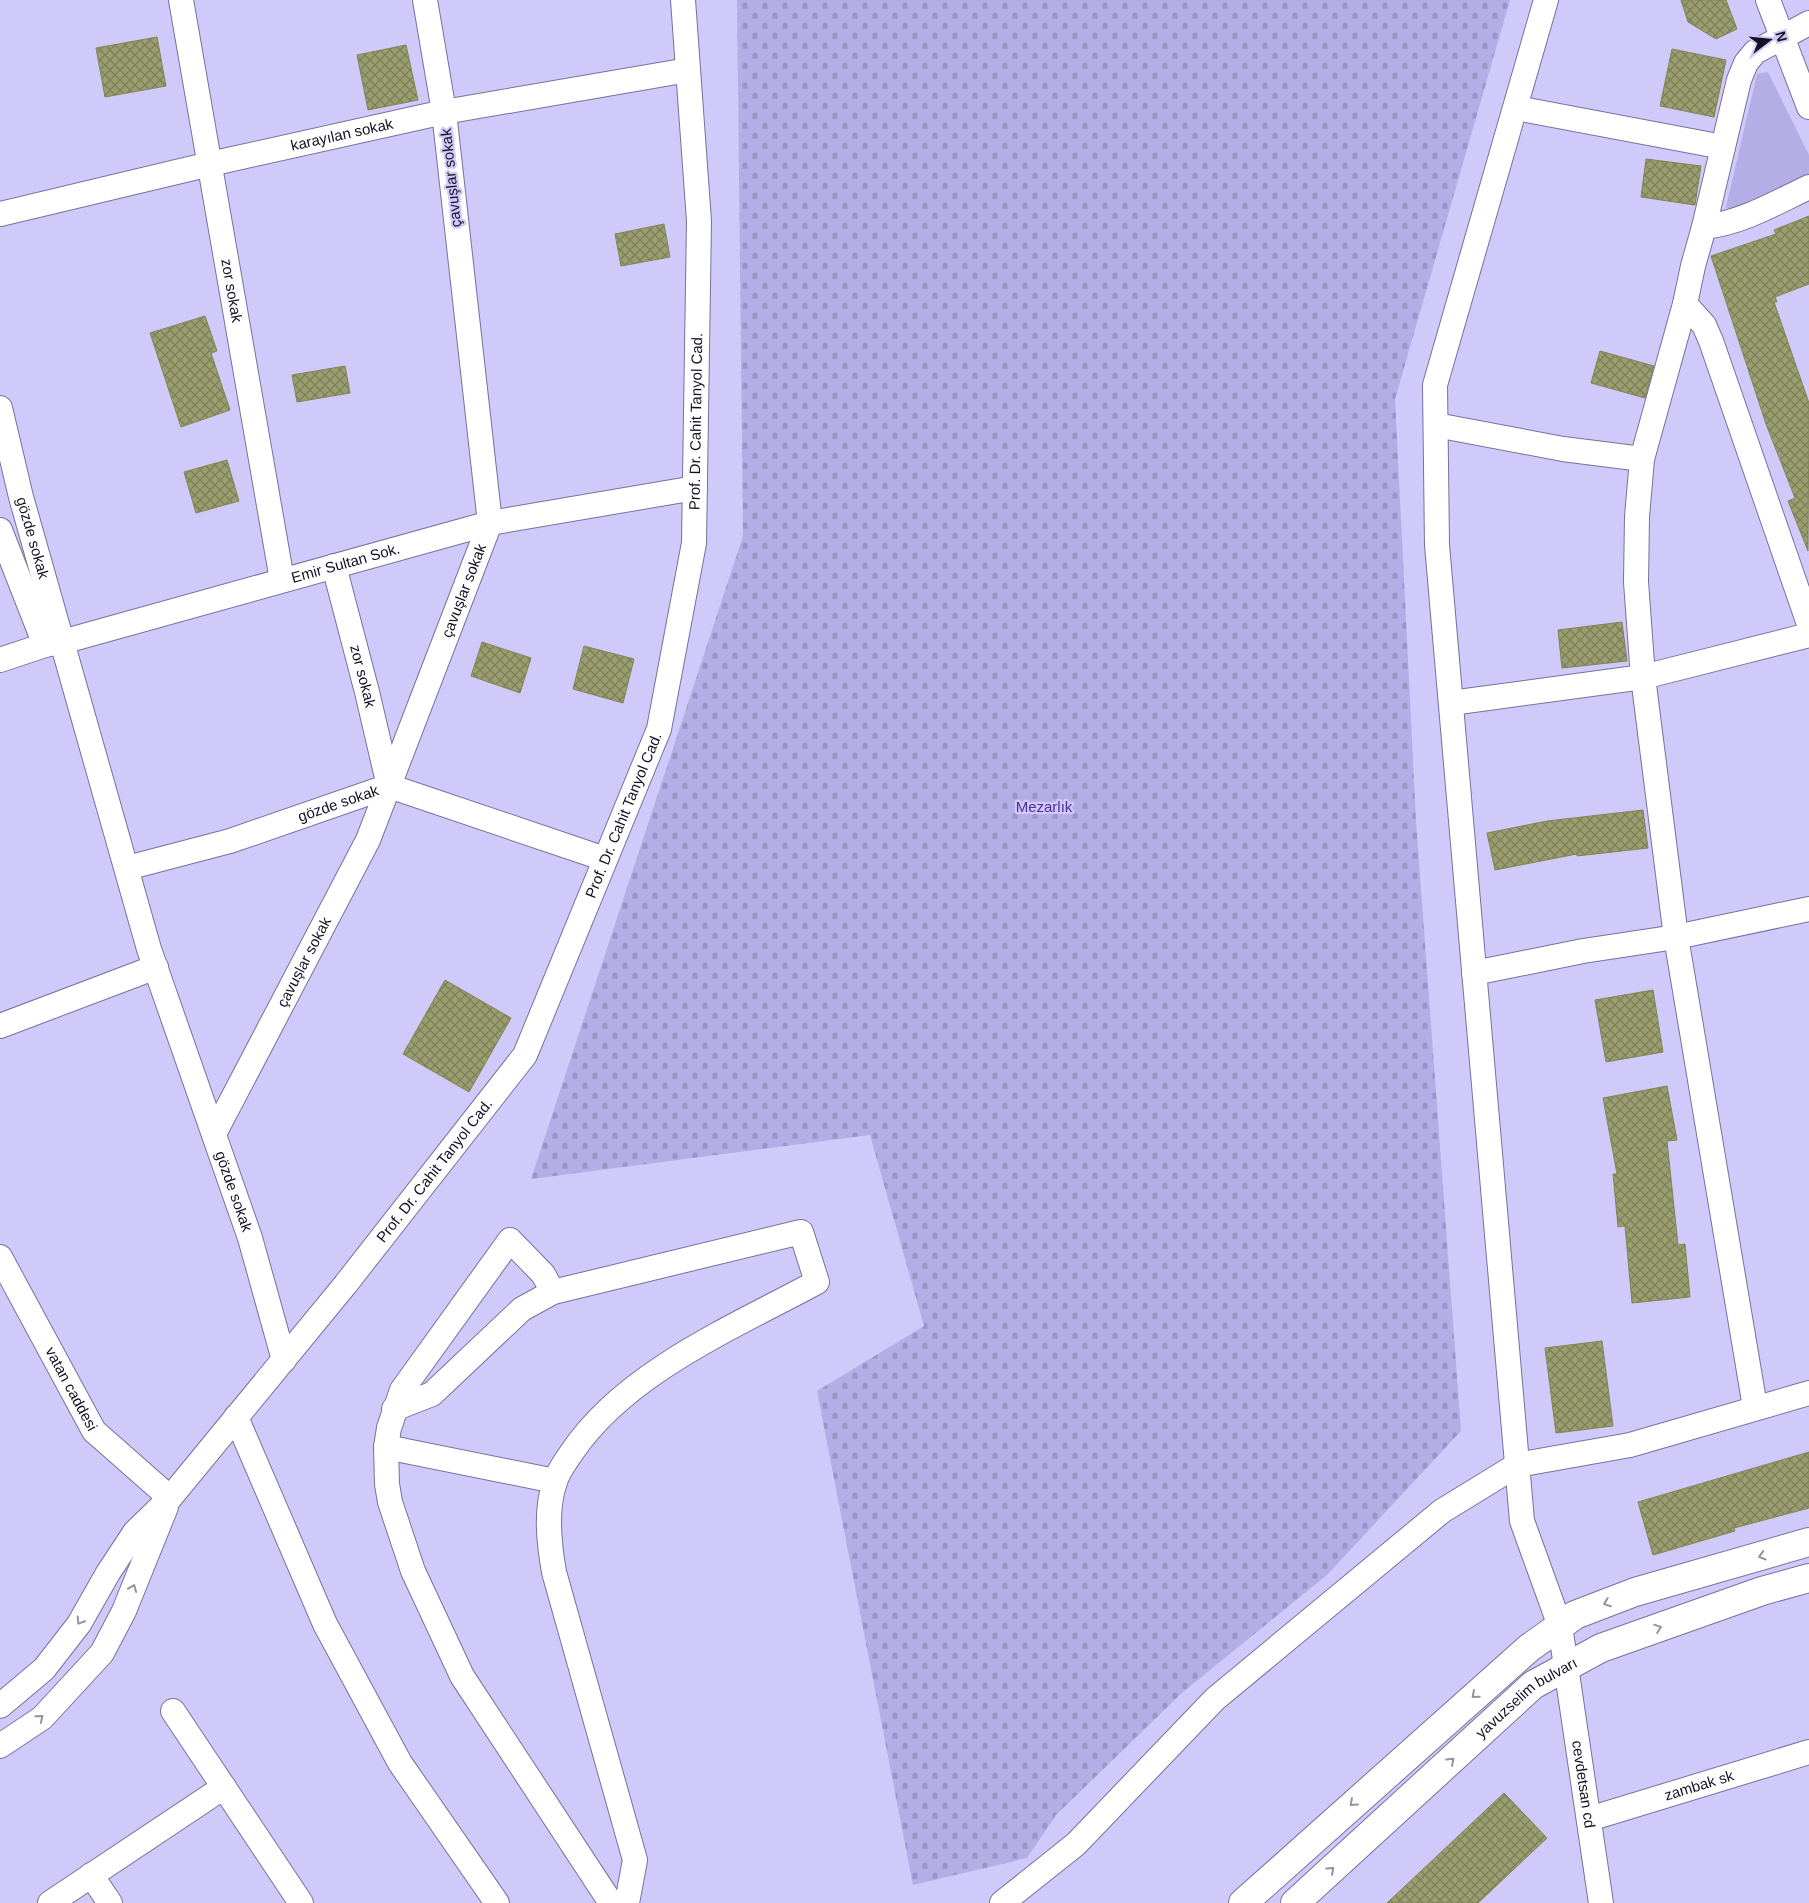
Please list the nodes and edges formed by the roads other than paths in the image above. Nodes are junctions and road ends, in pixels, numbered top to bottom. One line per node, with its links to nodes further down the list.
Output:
1 (182, 0): 14 (street, zor sokak)
2 (444, 0): 6 (street)
3 (683, 0): 9 (street, Prof. Dr. Cahit Tanyol Cad.)
4 (1546, 0): 11 (street, cevdetsan cd)
5 (1768, 0): 8 (street)
6 (427, 11): 12 (street, çavuşlar sokak)
7 (1809, 23): 8 (street)
8 (1782, 38): 10 (street); 13 (street)
9 (688, 70): 12 (street, karayılan sokak); 22 (street, Prof. Dr. Cahit Tanyol Cad.)
10 (1809, 107)
11 (1516, 108): 13 (street); 20 (street, cevdetsan cd)
12 (444, 112): 14 (street, karayılan sokak); 23 (street, çavuşlar sokak)
13 (1723, 147): 17 (street)
14 (210, 164): 16 (street, karayılan sokak); 26 (street, zor sokak)
15 (1809, 187): 17 (street)
16 (0, 214)
17 (1704, 227): 18 (street)
18 (1685, 304): 21 (street); 27 (street)
19 (0, 408): 29 (street, gözde sokak)
20 (1436, 425): 21 (street); 32 (street, cevdetsan cd)
21 (1642, 459): 31 (street)
22 (695, 488): 23 (street, Emir Sultan Sok.); 34 (street, Prof. Dr. Cahit Tanyol Cad.)
23 (490, 523): 25 (street, Emir Sultan Sok.); 33 (street, çavuşlar sokak)
24 (0, 530): 29 (street, gözde sokak)
25 (334, 566): 26 (street, Emir Sultan Sok.); 33 (street, zor sokak)
26 (282, 580): 29 (street, Emir Sultan Sok.)
27 (1809, 624)
28 (1809, 635): 31 (street)
29 (54, 643): 30 (street, Emir Sultan Sok.); 35 (street, gözde sokak)
30 (0, 660)
31 (1643, 677): 32 (street); 37 (street)
32 (1451, 703): 39 (street, cevdetsan cd)
33 (389, 786): 34 (street, gözde sokak); 35 (street, gözde sokak); 41 (street, çavuşlar sokak)
34 (605, 860): 44 (street, Prof. Dr. Cahit Tanyol Cad.)
35 (126, 868): 38 (street, gözde sokak)
36 (1809, 909): 37 (street)
37 (1676, 937): 39 (street); 46 (street)
38 (156, 967): 40 (street); 41 (street, gözde sokak)
39 (1474, 973): 50 (street, cevdetsan cd)
40 (0, 1026)
41 (214, 1134): 44 (street, gözde sokak)
42 (0, 1257): 52 (street, vatan caddesi)
43 (553, 1292): 47 (street); 47 (street); 51 (street)
44 (284, 1360): 48 (street, Prof. Dr. Cahit Tanyol Cad.)
45 (1809, 1393): 46 (street)
46 (1755, 1407): 50 (street)
47 (394, 1408): 49 (street)
48 (236, 1417): 52 (street, Prof. Dr. Cahit Tanyol Cad.); 67 (street)
49 (386, 1447): 51 (street); 68 (street)
50 (1517, 1465): 55 (street, cevdetsan cd); 70 (street)
51 (555, 1481): 69 (street)
52 (170, 1498): 57 (street, one-way to 57); 59 (street, one-way to 52)
53 (1809, 1542): 55 (main road, one-way to 55)
54 (1809, 1578): 56 (main road, yavuzselim bulvarı, one-way to 54)
55 (1560, 1626): 56 (street, cevdetsan cd); 71 (main road, one-way to 71)
56 (1567, 1667): 62 (street, cevdetsan cd); 72 (main road, yavuzselim bulvarı, one-way to 56)
57 (0, 1706)
58 (173, 1711): 61 (street)
59 (0, 1746)
60 (1809, 1752): 62 (street, zambak sk)
61 (224, 1787): 63 (street); 66 (street)
62 (1590, 1819): 73 (street, cevdetsan cd)
63 (91, 1875): 64 (street); 65 (street)
64 (50, 1903)
65 (110, 1903)
66 (301, 1903)
67 (497, 1903)
68 (611, 1903)
69 (627, 1903)
70 (1002, 1903)
71 (1243, 1903)
72 (1295, 1903)
73 (1601, 1903)

